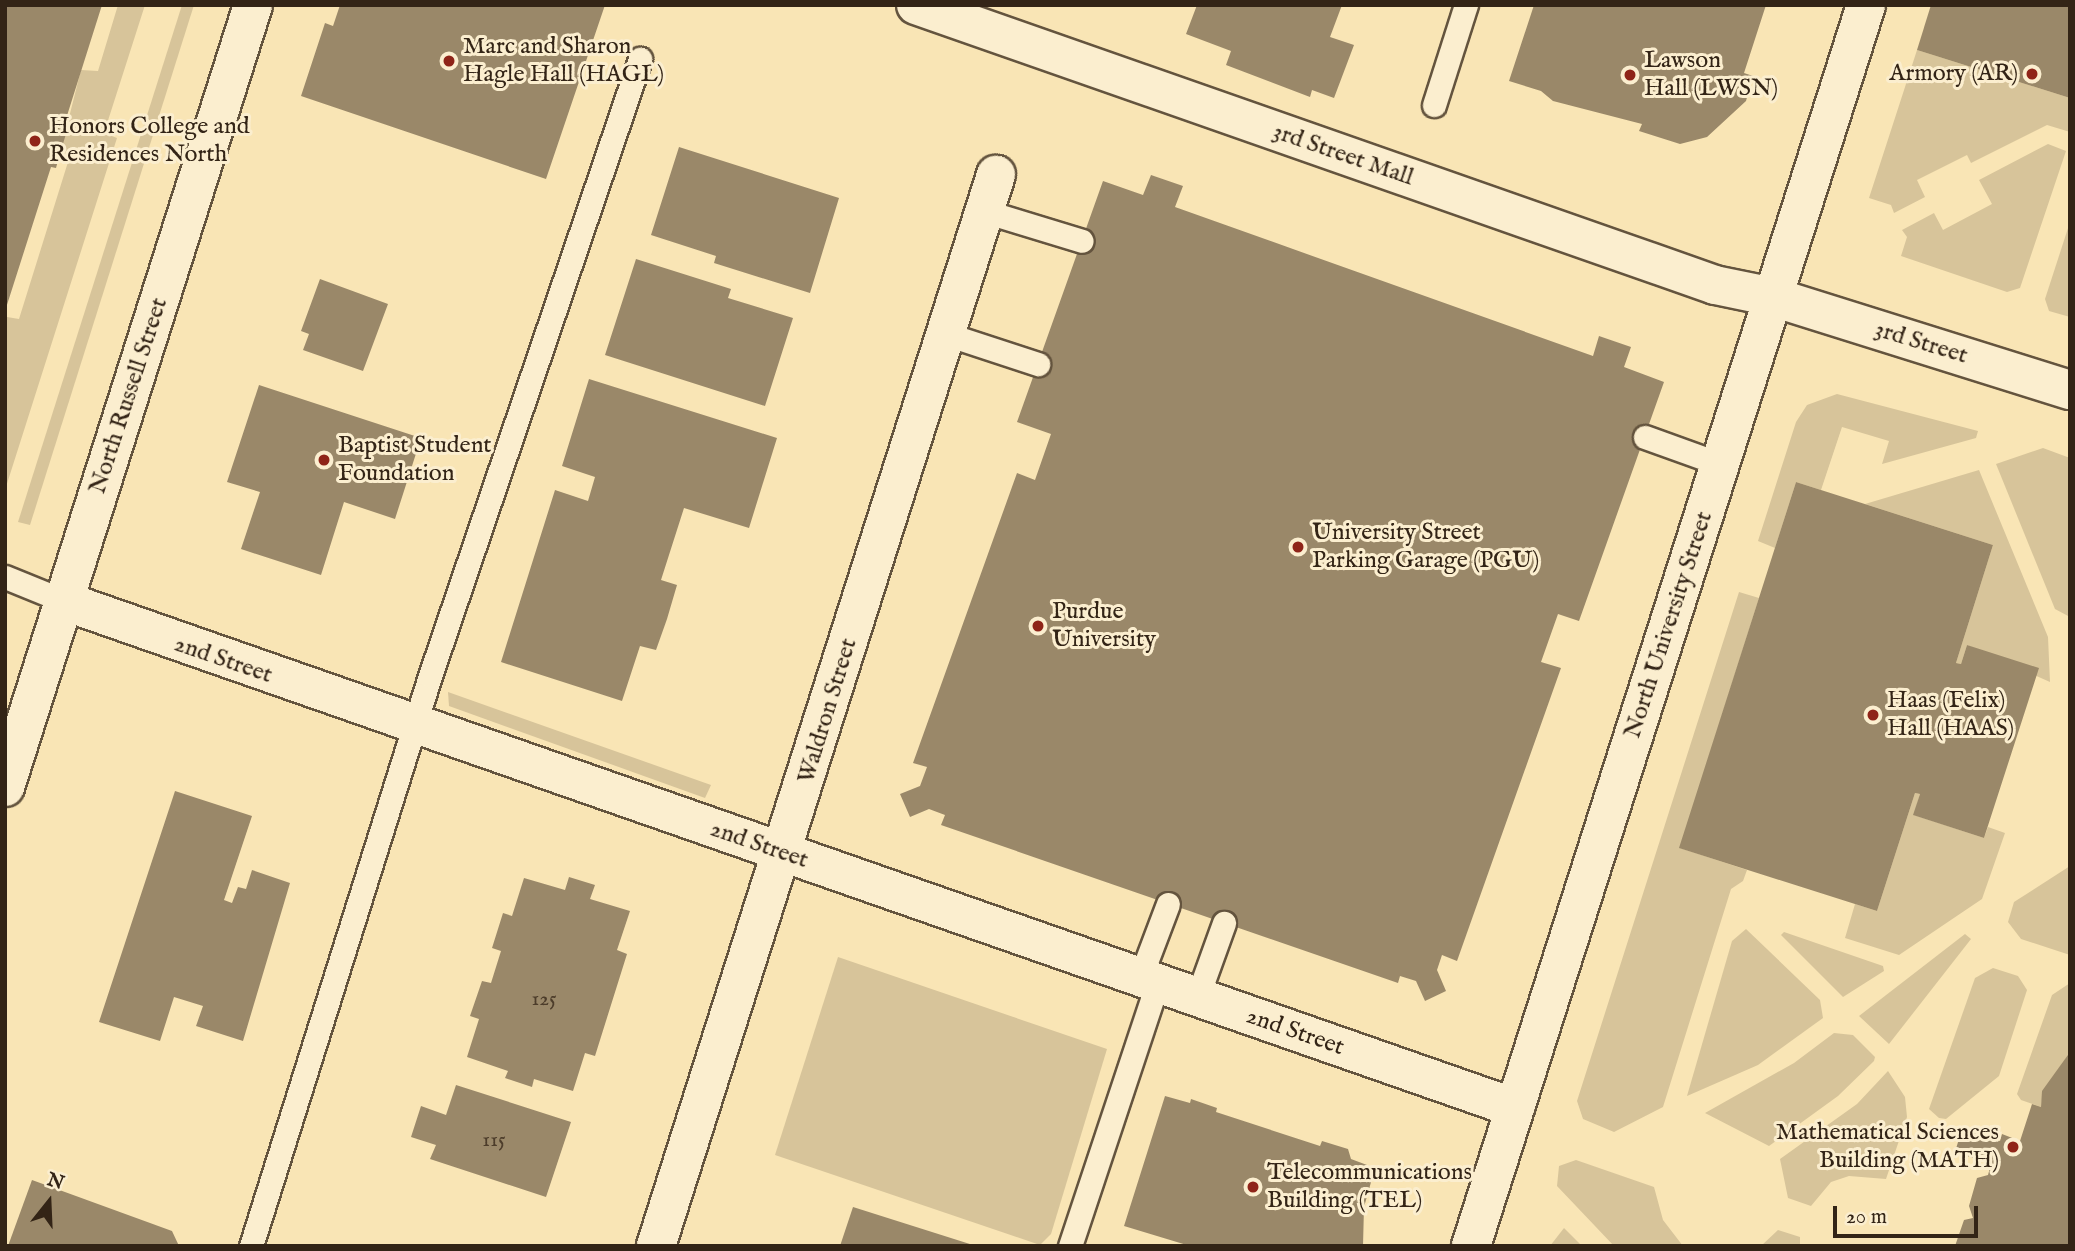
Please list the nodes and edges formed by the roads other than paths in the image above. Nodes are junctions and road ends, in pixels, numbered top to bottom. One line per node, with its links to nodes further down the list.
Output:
1 (253, 5): 17 (street, North Russell Street)
2 (916, 5): 10 (street, 3rd Street Mall)
3 (1466, 5): 6 (lane)
4 (1866, 5): 10 (street, North University Street)
5 (640, 59): 18 (lane)
6 (1434, 105)
7 (996, 175): 8 (street, Waldron Street)
8 (984, 211): 9 (lane); 11 (street, Waldron Street)
9 (1082, 241)
10 (1773, 296): 13 (street, 3rd Street); 15 (street, North University Street)
11 (946, 334): 12 (lane); 20 (street, Waldron Street)
12 (1038, 364)
13 (2070, 390)
14 (1645, 437): 15 (lane)
15 (1720, 464): 25 (street, North University Street)
16 (5, 577): 17 (lane, 2nd Street)
17 (64, 601): 18 (street, 2nd Street); 19 (street, North Russell Street)
18 (414, 726): 20 (street, 2nd Street); 26 (lane)
19 (5, 787)
20 (783, 854): 23 (street, 2nd Street); 27 (street, Waldron Street)
21 (1168, 904): 23 (lane)
22 (1224, 923): 24 (lane)
23 (1149, 981): 24 (street, 2nd Street); 28 (lane)
24 (1197, 998): 25 (street, 2nd Street)
25 (1515, 1108): 29 (street, North University Street)
26 (251, 1246)
27 (656, 1246)
28 (1070, 1246)
29 (1471, 1246)

